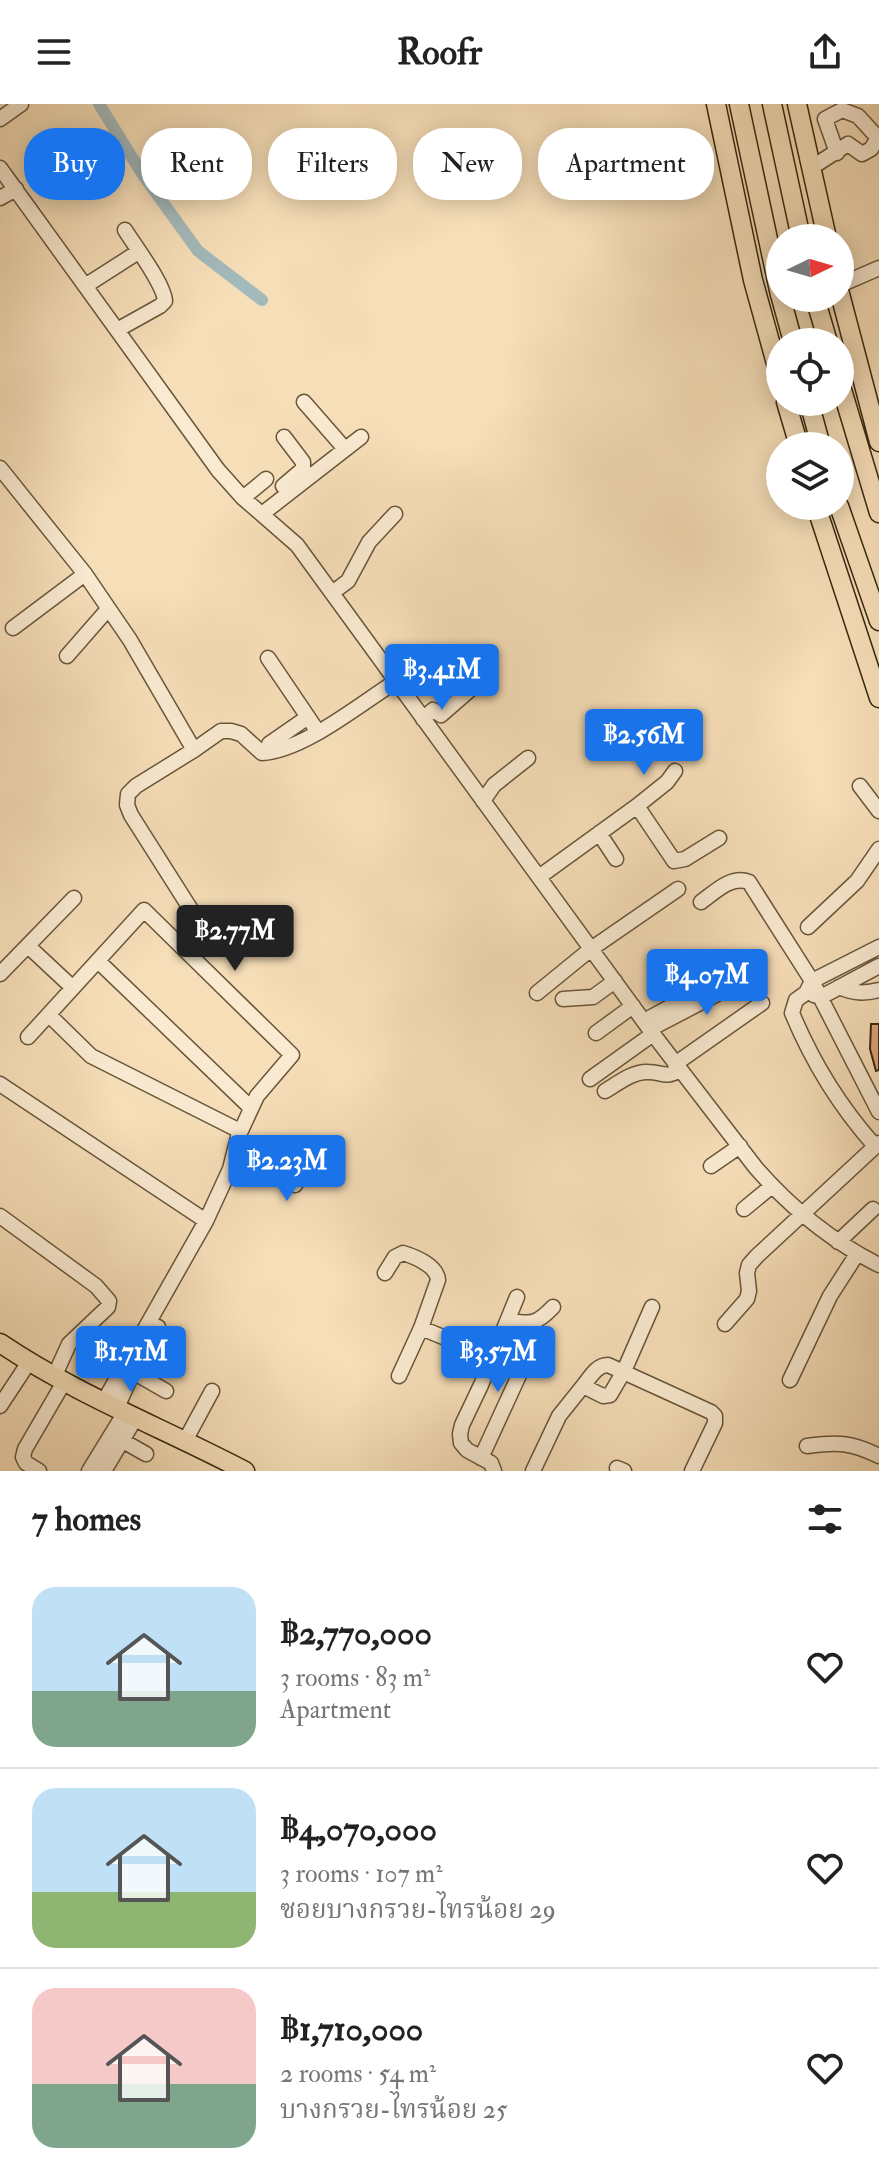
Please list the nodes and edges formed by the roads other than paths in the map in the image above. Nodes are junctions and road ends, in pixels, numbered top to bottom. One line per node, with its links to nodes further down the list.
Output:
1 (21, 104): 6 (street)
2 (716, 104): 23 (main road)
3 (739, 104): 17 (main road)
4 (772, 104): 14 (main road)
5 (797, 104): 8 (main road)
6 (0, 119)
7 (829, 127): 8 (street); 9 (street); 9 (street)
8 (803, 129): 11 (main road)
9 (837, 153): 11 (street)
10 (0, 168): 12 (street)
11 (811, 168): 15 (main road)
12 (16, 189): 13 (street); 21 (street)
13 (0, 198)
14 (798, 224)
15 (824, 224)
16 (125, 230): 18 (street)
17 (766, 231)
18 (138, 252): 21 (street); 24 (street)
19 (879, 268): 20 (street)
20 (854, 279)
21 (85, 286): 24 (street)
22 (845, 312): 29 (main road)
23 (766, 328)
24 (117, 330): 33 (street)
25 (304, 402): 30 (street)
26 (850, 416): 35 (main road)
27 (284, 437): 34 (street)
28 (361, 437): 30 (street)
29 (879, 442)
30 (345, 449): 34 (street)
31 (0, 468): 39 (street)
32 (266, 479): 33 (street)
33 (243, 498): 34 (street)
34 (259, 511): 40 (street)
35 (879, 513)
36 (395, 514): 40 (street)
37 (821, 520): 48 (main road)
38 (844, 520): 42 (main road)
39 (85, 574): 41 (street); 43 (street)
40 (332, 593): 47 (street)
41 (108, 609): 44 (street); 53 (street)
42 (879, 621)
43 (13, 628)
44 (67, 656)
45 (268, 658): 49 (street)
46 (487, 675): 50 (street)
47 (395, 682): 50 (street); 51 (street)
48 (879, 698)
49 (308, 717): 51 (street); 52 (street)
50 (423, 719): 57 (street)
51 (318, 732): 53 (street)
52 (269, 744)
53 (194, 750): 68 (street)
54 (528, 758): 57 (street)
55 (675, 771): 58 (street)
56 (860, 786): 59 (street)
57 (483, 801): 64 (street)
58 (637, 806): 60 (street); 61 (street)
59 (879, 811)
60 (599, 833): 63 (street); 64 (street)
61 (719, 838)
62 (879, 849): 69 (street)
63 (616, 859)
64 (539, 877): 72 (street)
65 (678, 889): 72 (street)
66 (74, 898): 70 (street)
67 (701, 902): 81 (street)
68 (195, 916)
69 (808, 927)
70 (28, 946): 76 (street); 80 (street)
71 (879, 947): 81 (street)
72 (591, 949): 77 (street); 83 (street)
73 (98, 961): 80 (street); 95 (street); 95 (street)
74 (879, 966): 79 (street)
75 (696, 972): 88 (street)
76 (0, 974)
77 (615, 981): 84 (street); 86 (street)
78 (740, 982): 88 (street)
79 (839, 987): 81 (street); 82 (street)
80 (73, 988): 87 (street)
81 (813, 990): 96 (street); 98 (street)
82 (879, 990)
83 (537, 993)
84 (563, 999)
85 (762, 1003): 91 (street)
86 (633, 1006): 88 (street); 89 (street)
87 (49, 1015): 90 (street); 97 (street)
88 (649, 1028): 91 (street); 92 (street)
89 (596, 1033)
90 (28, 1037)
91 (678, 1067): 94 (street); 99 (street)
92 (590, 1079)
93 (0, 1084): 108 (street)
94 (605, 1091)
95 (251, 1108): 97 (street)
96 (879, 1112)
97 (240, 1131): 101 (street)
98 (877, 1145): 106 (street)
99 (740, 1146): 102 (street); 103 (street)
100 (314, 1149): 101 (street)
101 (234, 1153): 108 (street)
102 (711, 1166)
103 (772, 1186): 104 (street); 106 (street)
104 (744, 1209)
105 (873, 1209): 109 (street)
106 (802, 1215): 109 (street); 117 (street)
107 (0, 1216): 127 (street)
108 (206, 1221): 133 (street)
109 (838, 1242): 110 (street)
110 (857, 1254): 111 (street); 128 (street)
111 (879, 1265)
112 (385, 1273): 119 (street)
113 (517, 1297): 116 (street)
114 (553, 1307): 116 (street)
115 (652, 1307): 123 (street)
116 (508, 1320): 121 (street)
117 (725, 1324)
118 (158, 1327): 124 (street)
119 (421, 1328): 121 (street); 126 (street)
120 (0, 1343): 122 (main road)
121 (492, 1357): 139 (street)
122 (29, 1362): 127 (main road); 132 (street)
123 (624, 1371): 129 (street); 129 (street); 146 (street)
124 (133, 1372): 130 (street); 133 (street)
125 (520, 1373): 139 (street)
126 (399, 1376)
127 (59, 1380): 133 (main road); 141 (street)
128 (790, 1380)
129 (583, 1386): 145 (street)
130 (166, 1391)
131 (212, 1391): 135 (street)
132 (0, 1406)
133 (120, 1412): 134 (street); 135 (main road); 142 (street)
134 (123, 1441): 137 (street); 143 (street)
135 (185, 1441): 140 (main road)
136 (807, 1446): 138 (street)
137 (146, 1454)
138 (879, 1456)
139 (481, 1458): 144 (street)
140 (242, 1470)
141 (39, 1471)
142 (89, 1471)
143 (104, 1471)
144 (494, 1471)
145 (533, 1471)
146 (692, 1471)

